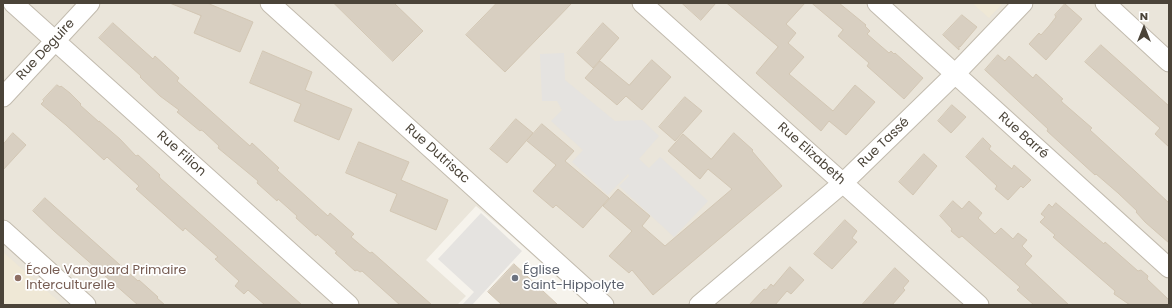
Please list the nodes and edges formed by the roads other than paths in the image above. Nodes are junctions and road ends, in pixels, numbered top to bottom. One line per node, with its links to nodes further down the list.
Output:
1 (13, 3): 8 (street, Rue Filion)
2 (90, 3): 8 (street, Rue Deguire)
3 (270, 3): 18 (street, Rue Dutrisac)
4 (642, 3): 12 (street, Rue Elizabeth)
5 (877, 3): 10 (street, Rue Barré)
6 (1023, 3): 10 (street, Rue Tassé)
7 (1105, 3): 9 (street)
8 (55, 40): 11 (street, Rue Deguire); 17 (street, Rue Filion)
9 (1169, 62)
10 (955, 74): 12 (street, Rue Tassé); 14 (street, Rue Barré)
11 (3, 97)
12 (843, 183): 15 (street, Rue Elizabeth); 19 (street, Rue Tassé)
13 (3, 230): 16 (street)
14 (1169, 268)
15 (968, 302)
16 (86, 305)
17 (349, 305)
18 (604, 305)
19 (699, 305)

